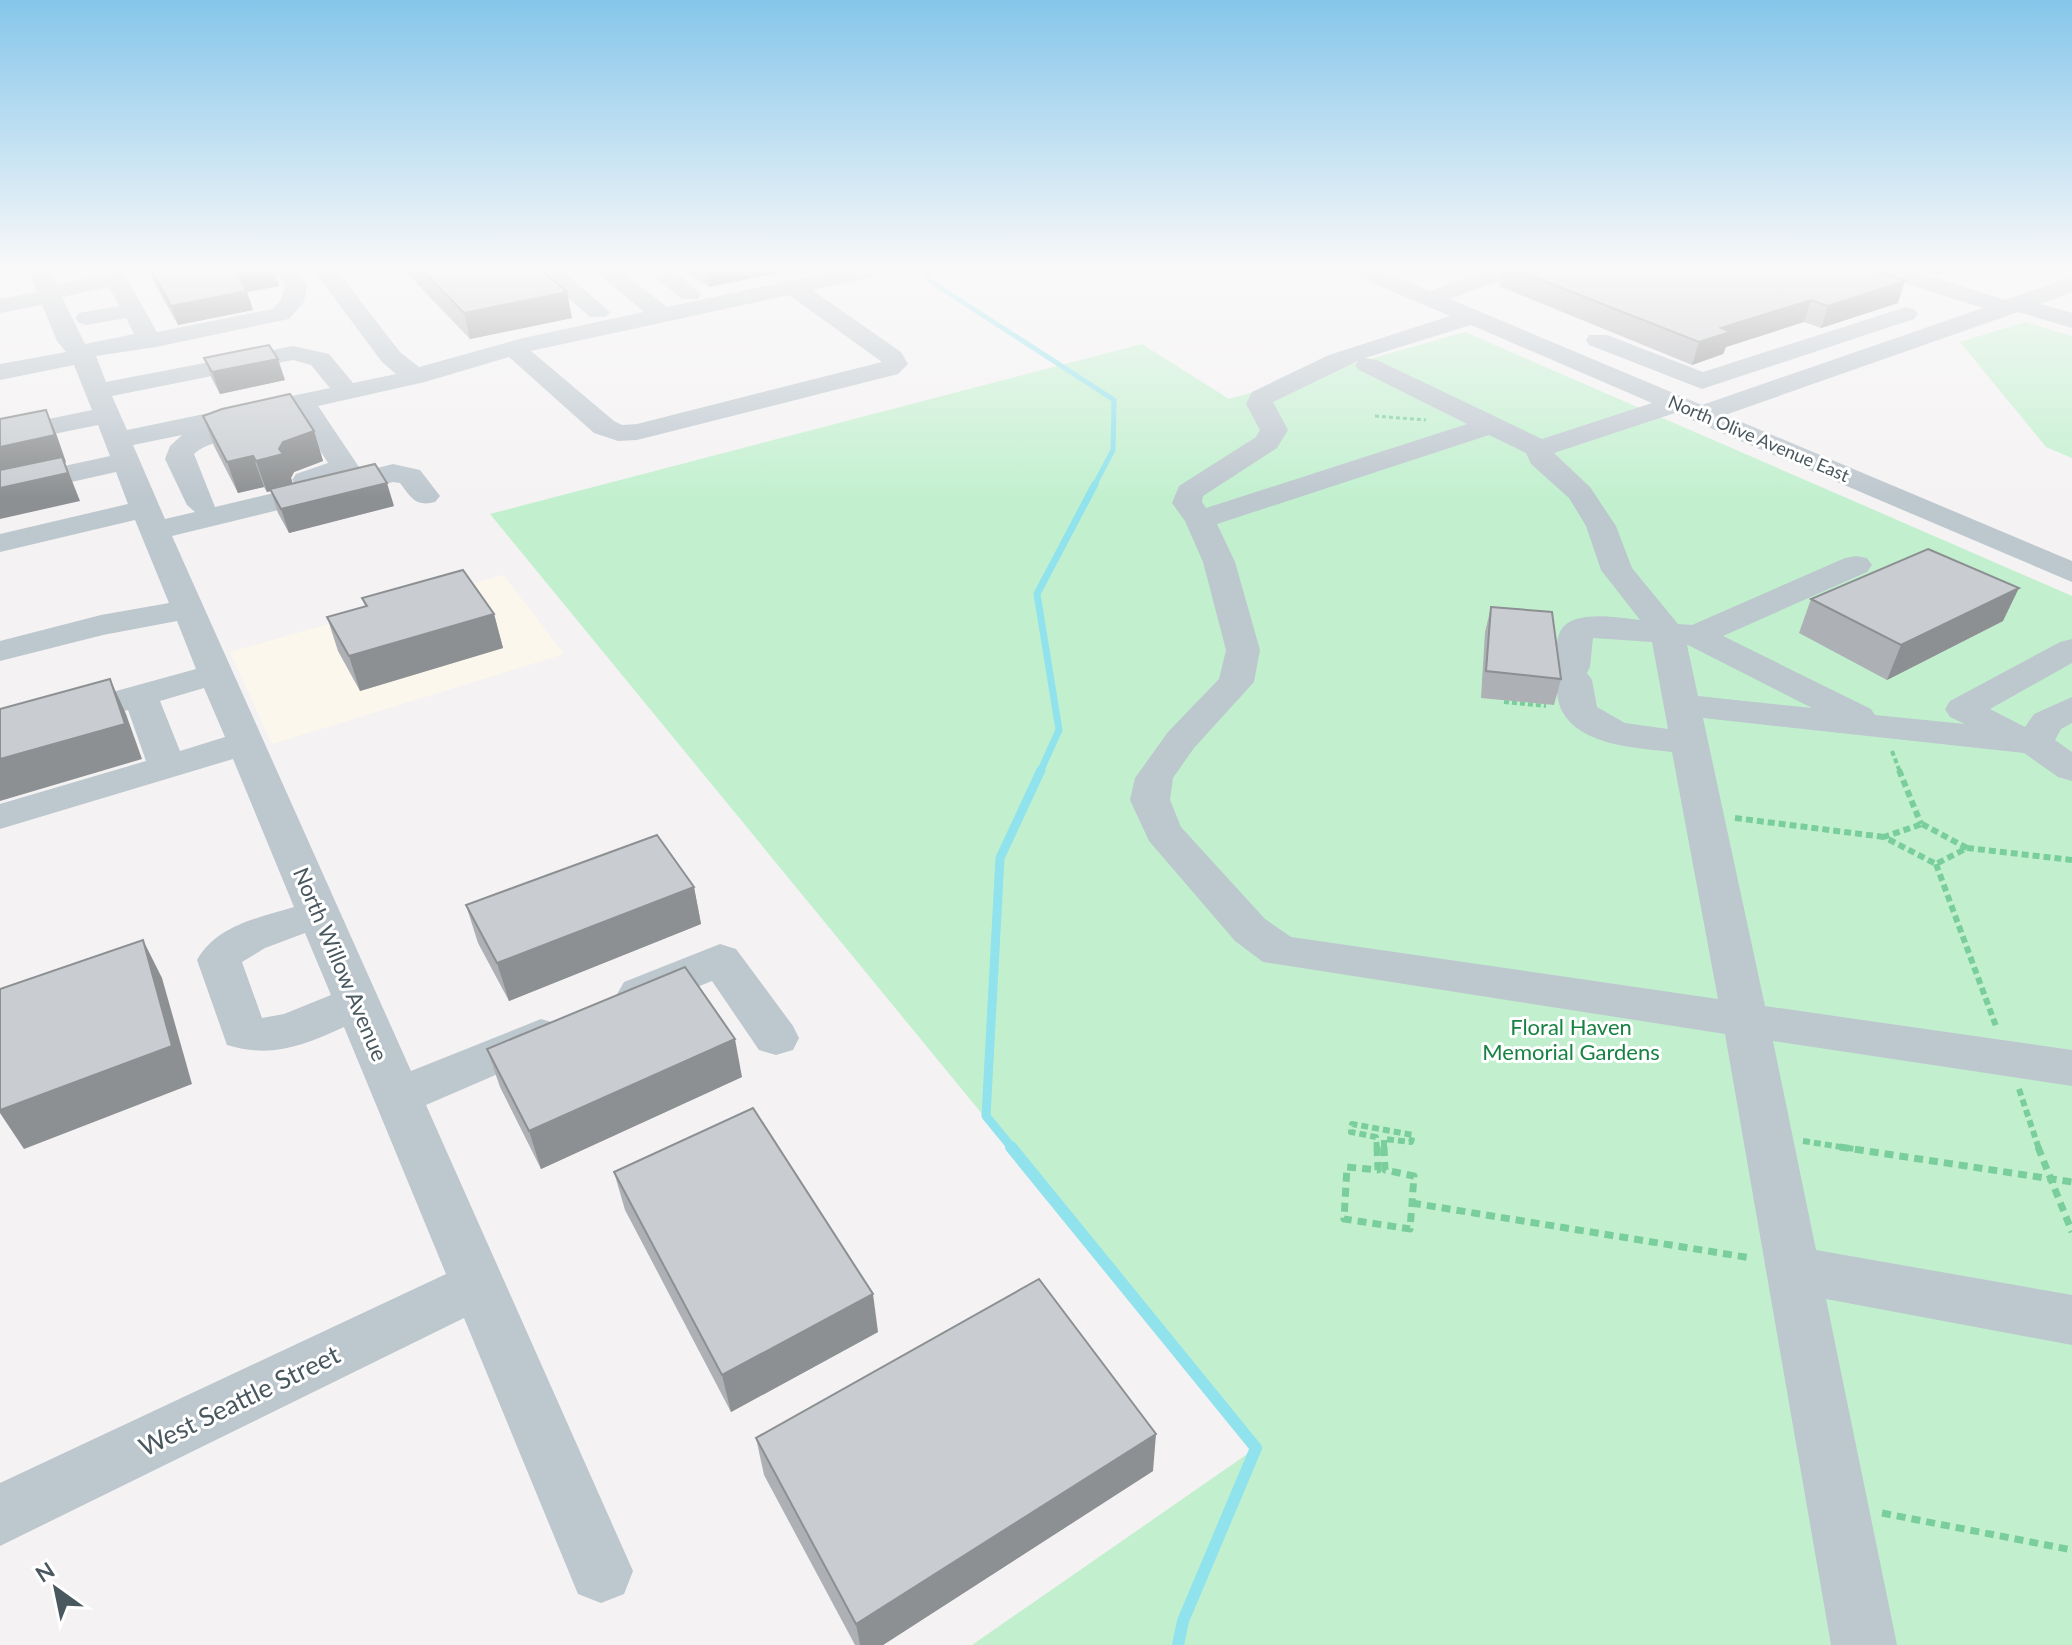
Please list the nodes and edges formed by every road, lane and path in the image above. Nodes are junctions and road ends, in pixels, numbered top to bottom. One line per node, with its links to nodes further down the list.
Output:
1 (11, 345): 28 (street)
2 (71, 345): 28 (street, North Willow Avenue)
3 (81, 345): 28 (street)
4 (127, 345): 28 (street)
5 (146, 345): 28 (street)
6 (382, 345): 20 (street)
7 (561, 345): 16 (street)
8 (574, 345): 16 (street)
9 (875, 345): 16 (street)
10 (1382, 345): 40 (street)
11 (1539, 345): 24 (street, North Olive Avenue East)
12 (1610, 345): 21 (street)
13 (1813, 345): 21 (street)
14 (1830, 345): 17 (street)
15 (1901, 345): 17 (street)
16 (523, 356): 20 (street)
17 (1865, 357): 23 (street)
18 (1368, 365): 30 (street)
19 (171, 376): 22 (street); 28 (street); 31 (street)
20 (416, 377): 22 (street)
21 (1702, 381): 23 (street)
22 (346, 393): 25 (street)
23 (1740, 401): 26 (street)
24 (1677, 403): 26 (street, North Olive Avenue East); 33 (street)
25 (305, 407): 31 (street); 38 (street)
26 (1702, 414): 44 (street, North Olive Avenue East)
27 (1375, 416): 29 (path)
28 (112, 420): 31 (street); 32 (street); 34 (street); 35 (street); 36 (street); 38 (street); 39 (street); 42 (street); 45 (street, North Willow Avenue)
29 (1438, 421)
30 (1491, 425): 33 (street); 40 (street)
31 (198, 430): 34 (street)
32 (0, 437)
33 (1540, 449): 46 (street)
34 (182, 465): 38 (street)
35 (0, 471)
36 (0, 489)
37 (425, 496): 39 (street)
38 (202, 505)
39 (232, 512): 41 (street)
40 (1200, 520): 71 (street)
41 (246, 541)
42 (0, 543)
43 (1856, 565): 46 (street)
44 (2072, 572)
45 (188, 609): 48 (street); 49 (street, North Willow Avenue)
46 (1681, 634): 50 (street); 54 (street); 55 (street)
47 (2072, 649): 59 (street)
48 (0, 651)
49 (216, 674): 51 (street); 58 (street, North Willow Avenue)
50 (1567, 684): 52 (path); 54 (street)
51 (140, 695): 56 (street); 60 (street)
52 (1504, 702)
53 (2072, 708): 59 (street)
54 (1686, 724): 55 (street); 71 (street)
55 (1885, 734): 59 (street); 64 (path)
56 (0, 735)
57 (2072, 738): 59 (street)
58 (246, 743): 60 (street); 69 (street, North Willow Avenue)
59 (2034, 743): 61 (street)
60 (167, 767): 63 (street)
61 (2072, 769)
62 (1720, 816): 65 (path)
63 (0, 817)
64 (1921, 824): 65 (path); 66 (path)
65 (1884, 837): 68 (path)
66 (1967, 848): 67 (path); 68 (path)
67 (2072, 860)
68 (1936, 864): 72 (path)
69 (319, 914): 70 (street, North Willow Avenue); 70 (street)
70 (357, 1002): 76 (street, North Willow Avenue)
71 (1745, 1018): 74 (street); 82 (street)
72 (1998, 1031)
73 (776, 1038): 76 (street)
74 (2072, 1068)
75 (2017, 1082): 78 (path)
76 (397, 1097): 83 (street, North Willow Avenue)
77 (1794, 1139): 78 (path)
78 (2049, 1178): 79 (path); 81 (path)
79 (2072, 1182)
80 (1412, 1203): 80 (path); 82 (path)
81 (2072, 1232)
82 (1774, 1264): 84 (street); 89 (street)
83 (478, 1285): 86 (street, West Seattle Street); 88 (street, North Willow Avenue)
84 (2072, 1320)
85 (1873, 1511): 87 (path)
86 (0, 1515)
87 (2072, 1550)
88 (601, 1571)
89 (1864, 1645)

